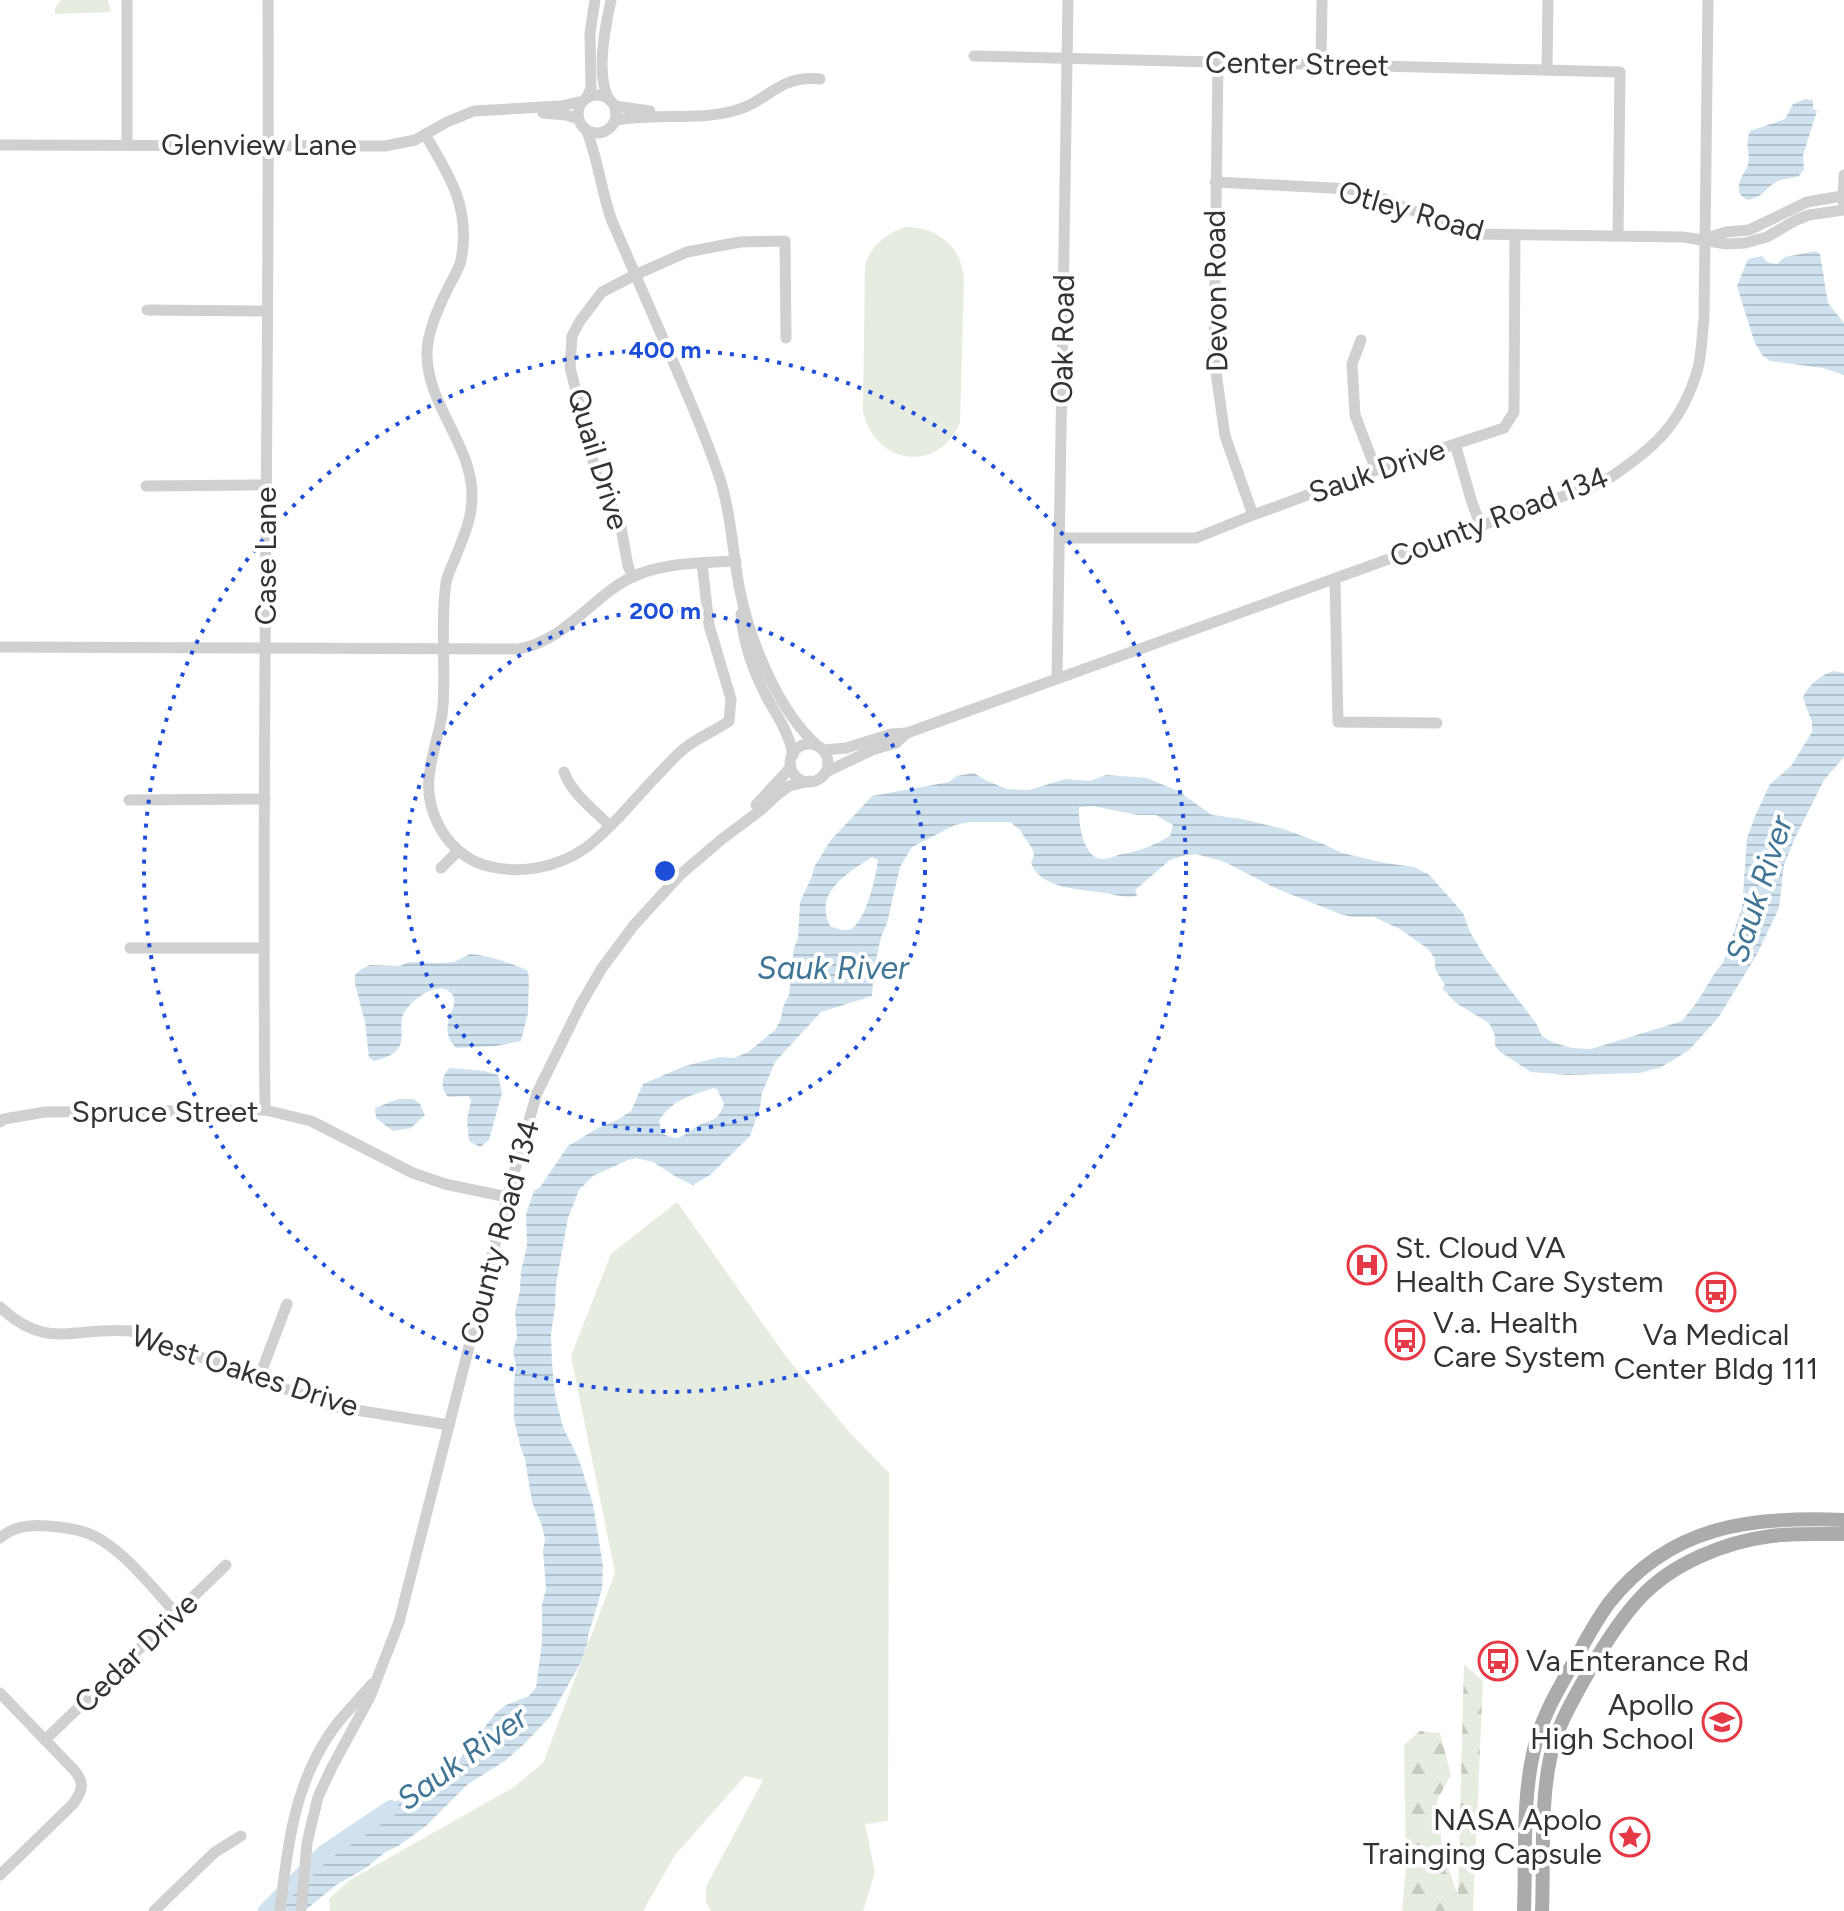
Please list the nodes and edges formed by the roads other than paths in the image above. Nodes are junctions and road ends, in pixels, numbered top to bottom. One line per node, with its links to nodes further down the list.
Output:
1 (595, 0): 15 (street)
2 (611, 0): 16 (street)
3 (1068, 0): 10 (street, Oak Road)
4 (1322, 0): 12 (street)
5 (1548, 0): 13 (street)
6 (1708, 0): 33 (street, County Road 134)
7 (268, 1): 25 (street, Case Lane)
8 (127, 2): 24 (street)
9 (974, 56): 10 (street, Center Street)
10 (1067, 58): 11 (street, Center Street); 45 (street, Oak Road)
11 (1218, 62): 12 (street, Center Street); 28 (street, Devon Road)
12 (1321, 64): 13 (street, Center Street)
13 (1547, 70): 32 (street, Center Street)
14 (820, 79): 18 (street)
15 (585, 99): 16 (street); 17 (street, Glenview Lane); 20 (street)
16 (611, 102): 18 (street); 19 (street)
17 (511, 108): 20 (street, Glenview Lane); 22 (street, Glenview Lane)
18 (698, 116): 19 (street)
19 (615, 121): 21 (street)
20 (582, 124): 21 (street); 26 (street)
21 (604, 131): 26 (street)
22 (425, 134): 25 (street, Glenview Lane); 53 (street)
23 (0, 145): 24 (street, Glenview Lane)
24 (127, 145): 25 (street, Glenview Lane)
25 (269, 145): 36 (street, Case Lane)
26 (599, 174): 34 (street)
27 (1844, 175): 29 (street)
28 (1215, 182): 31 (street, Otley Road); 43 (street, Devon Road)
29 (1842, 196): 30 (street); 33 (street)
30 (1844, 210): 33 (street)
31 (1515, 236): 32 (street, Otley Road); 39 (street, Sauk Drive)
32 (1618, 236): 33 (street, Otley Road)
33 (1704, 239): 44 (street, County Road 134)
34 (635, 275): 37 (street, Quail Drive); 46 (street); 48 (street, Quail Drive)
35 (147, 310): 36 (street)
36 (267, 311): 41 (street, Case Lane)
37 (786, 338)
38 (1361, 340): 40 (street)
39 (1455, 444): 40 (street, Sauk Drive); 44 (street)
40 (1376, 470): 43 (street, Sauk Drive)
41 (267, 485): 42 (street); 52 (street, Case Lane)
42 (146, 486)
43 (1253, 515): 45 (street, Sauk Drive)
44 (1480, 525): 49 (street, County Road 134)
45 (1059, 538): 54 (street, Oak Road)
46 (736, 561): 47 (street); 50 (street)
47 (702, 563): 48 (street); 64 (street)
48 (633, 577): 53 (street)
49 (1335, 580): 54 (street, County Road 134); 55 (street)
50 (740, 590): 57 (street); 58 (street)
51 (0, 647): 52 (street)
52 (266, 649): 53 (street); 62 (street, Case Lane)
53 (444, 650): 66 (street)
54 (1057, 678): 56 (street, County Road 134)
55 (1437, 723)
56 (907, 733): 57 (street, County Road 134); 60 (street, County Road 134)
57 (821, 748): 58 (street); 60 (street)
58 (792, 761): 61 (street); 65 (street, County Road 134)
59 (564, 772): 64 (street)
60 (826, 772): 61 (street)
61 (810, 781): 65 (street, County Road 134)
62 (265, 799): 63 (street); 69 (street, Case Lane)
63 (129, 800)
64 (610, 826): 66 (street)
65 (722, 839): 72 (street, County Road 134)
66 (458, 851): 67 (street)
67 (441, 868)
68 (130, 948): 69 (street)
69 (263, 948): 70 (street, Case Lane)
70 (265, 1110): 71 (street, Spruce Street); 72 (street, Spruce Street)
71 (0, 1122)
72 (507, 1197): 76 (street, County Road 134)
73 (287, 1304): 75 (street)
74 (0, 1307): 75 (street, West Oakes Drive)
75 (259, 1378): 76 (street, West Oakes Drive)
76 (449, 1425): 82 (street, County Road 134)
77 (1844, 1520): 90 (main road)
78 (1844, 1534): 91 (main road)
79 (0, 1538): 81 (street)
80 (226, 1565): 81 (street, Cedar Drive)
81 (177, 1614): 84 (street, Cedar Drive)
82 (378, 1677): 88 (street, County Road 134); 89 (street, County Road 134)
83 (0, 1693): 84 (street)
84 (45, 1740): 86 (street)
85 (241, 1836): 87 (street)
86 (0, 1875)
87 (154, 1911)
88 (280, 1911)
89 (301, 1911)
90 (1524, 1911)
91 (1542, 1911)

